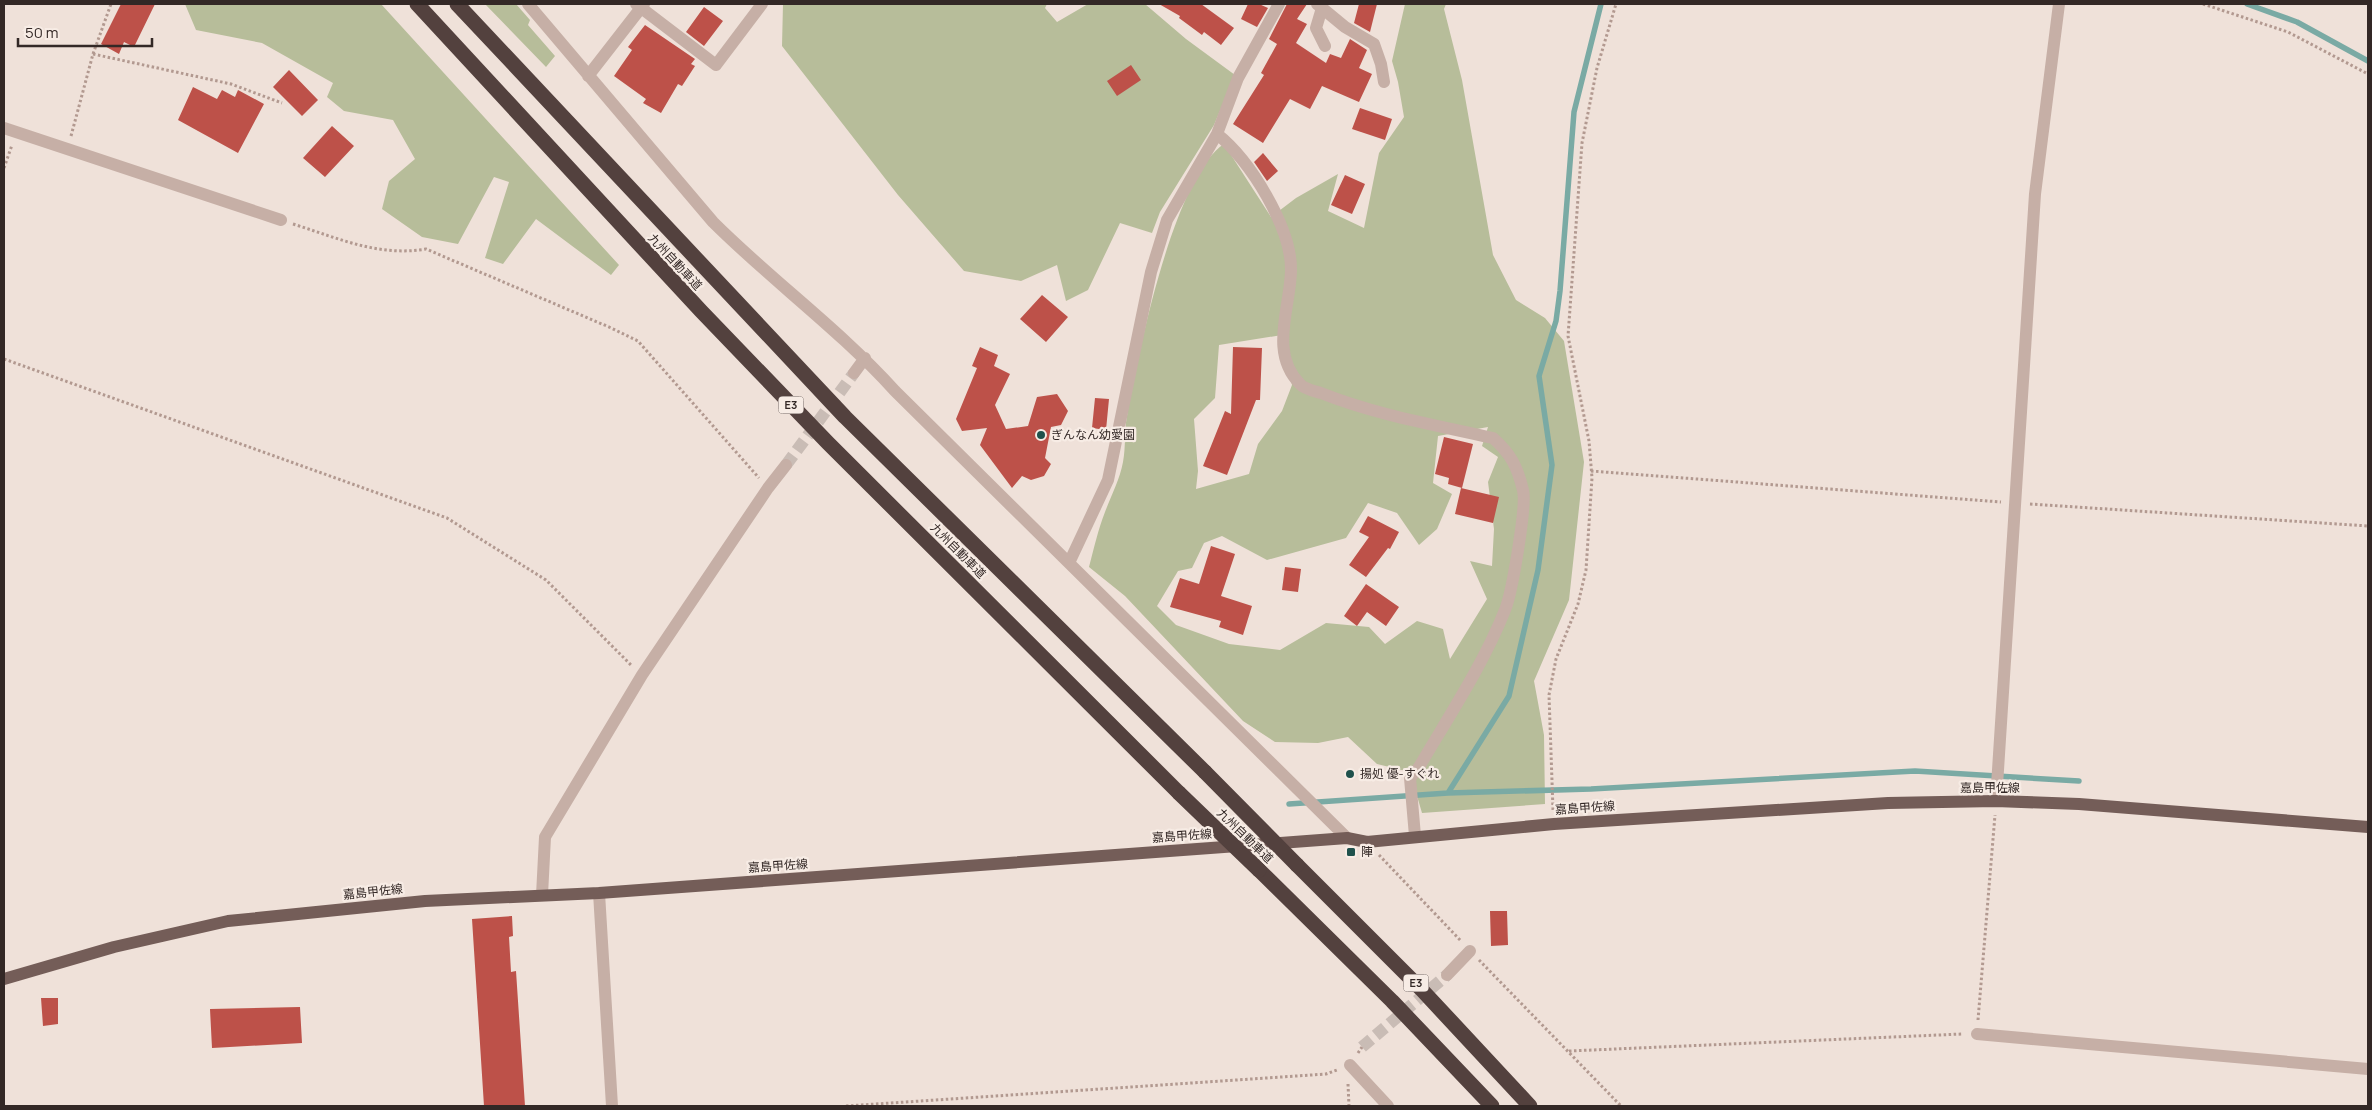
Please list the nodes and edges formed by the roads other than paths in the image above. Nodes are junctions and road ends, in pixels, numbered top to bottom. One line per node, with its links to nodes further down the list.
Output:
1 (416, 4): 33 (highway, 九州自動車道 / E3, bridge)
2 (457, 4): 34 (highway, 九州自動車道 / E3, bridge)
3 (528, 4): 10 (street)
4 (762, 4): 7 (street)
5 (1279, 4): 13 (street)
6 (2059, 4): 19 (street)
7 (640, 5): 10 (street)
8 (1320, 6): 9 (street); 11 (street)
9 (1325, 46)
10 (588, 76): 15 (street)
11 (1384, 82)
12 (4, 128): 14 (street)
13 (1217, 134): 18 (street); 21 (street)
14 (281, 220)
15 (865, 358): 16 (street); 18 (street)
16 (854, 373)
17 (786, 465): 24 (street)
18 (1069, 563): 22 (street)
19 (1996, 801): 20 (main road, 嘉島甲佐線); 21 (main road, 嘉島甲佐線)
20 (2368, 827)
21 (1415, 836): 22 (main road, 嘉島甲佐線)
22 (1347, 838): 23 (main road, 嘉島甲佐線)
23 (599, 893): 24 (main road, 嘉島甲佐線); 31 (street)
24 (542, 895): 27 (main road, 嘉島甲佐線)
25 (1470, 951): 26 (street)
26 (1448, 975)
27 (4, 978)
28 (1977, 1034): 30 (street)
29 (1350, 1065): 32 (street)
30 (2368, 1069)
31 (612, 1106)
32 (1388, 1106)
33 (1492, 1106)
34 (1530, 1106)

